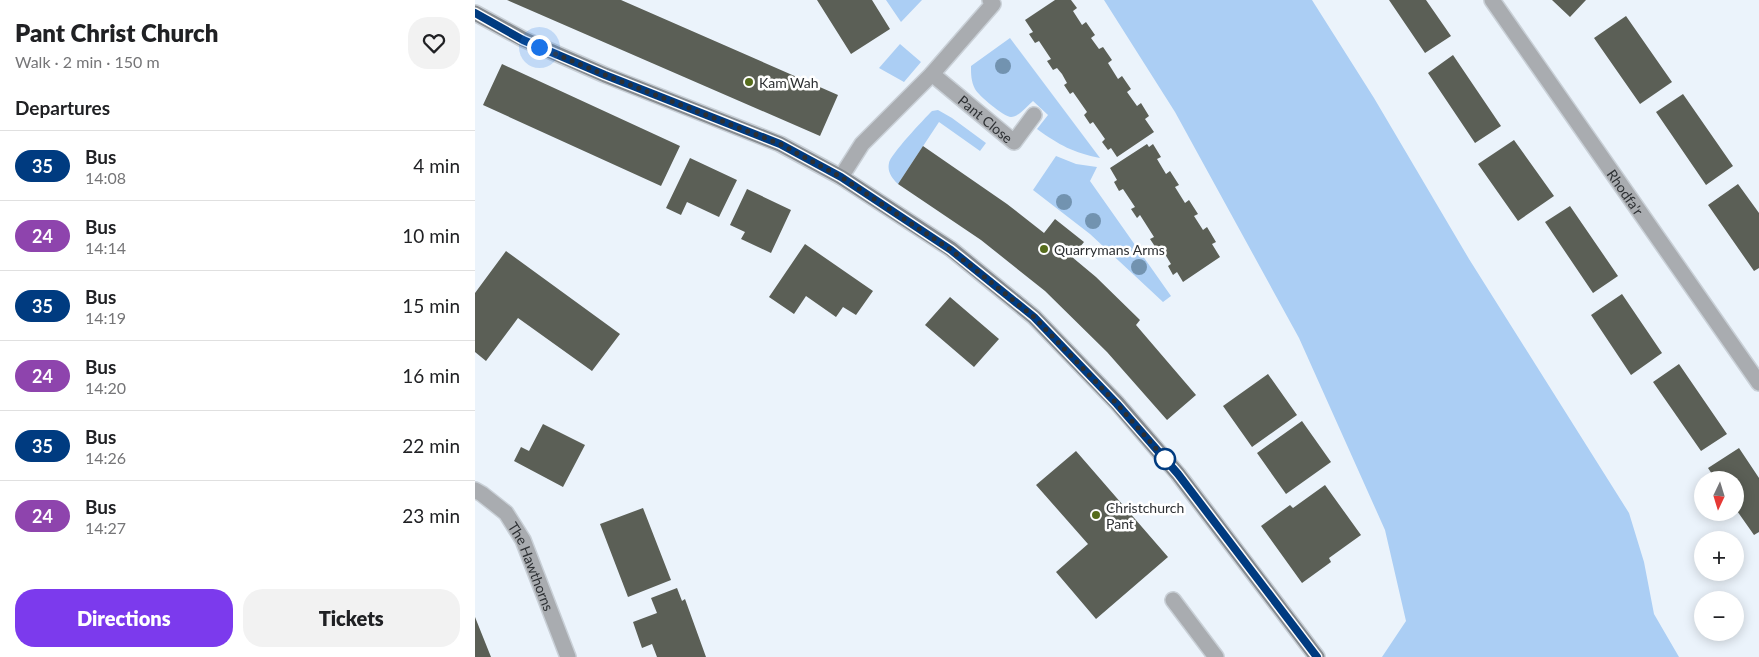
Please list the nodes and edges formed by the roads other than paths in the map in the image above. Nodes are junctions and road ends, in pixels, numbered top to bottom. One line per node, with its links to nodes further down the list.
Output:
1 (990, 0): 4 (street)
2 (1492, 0): 7 (street, Rhodfa'r)
3 (475, 12): 6 (street)
4 (933, 74): 5 (street, Pant Close); 6 (street)
5 (1034, 115)
6 (841, 177): 12 (street)
7 (1759, 384)
8 (475, 490): 10 (street, The Hawthorns)
9 (1173, 600): 11 (street)
10 (568, 657)
11 (1216, 657)
12 (1317, 657)

